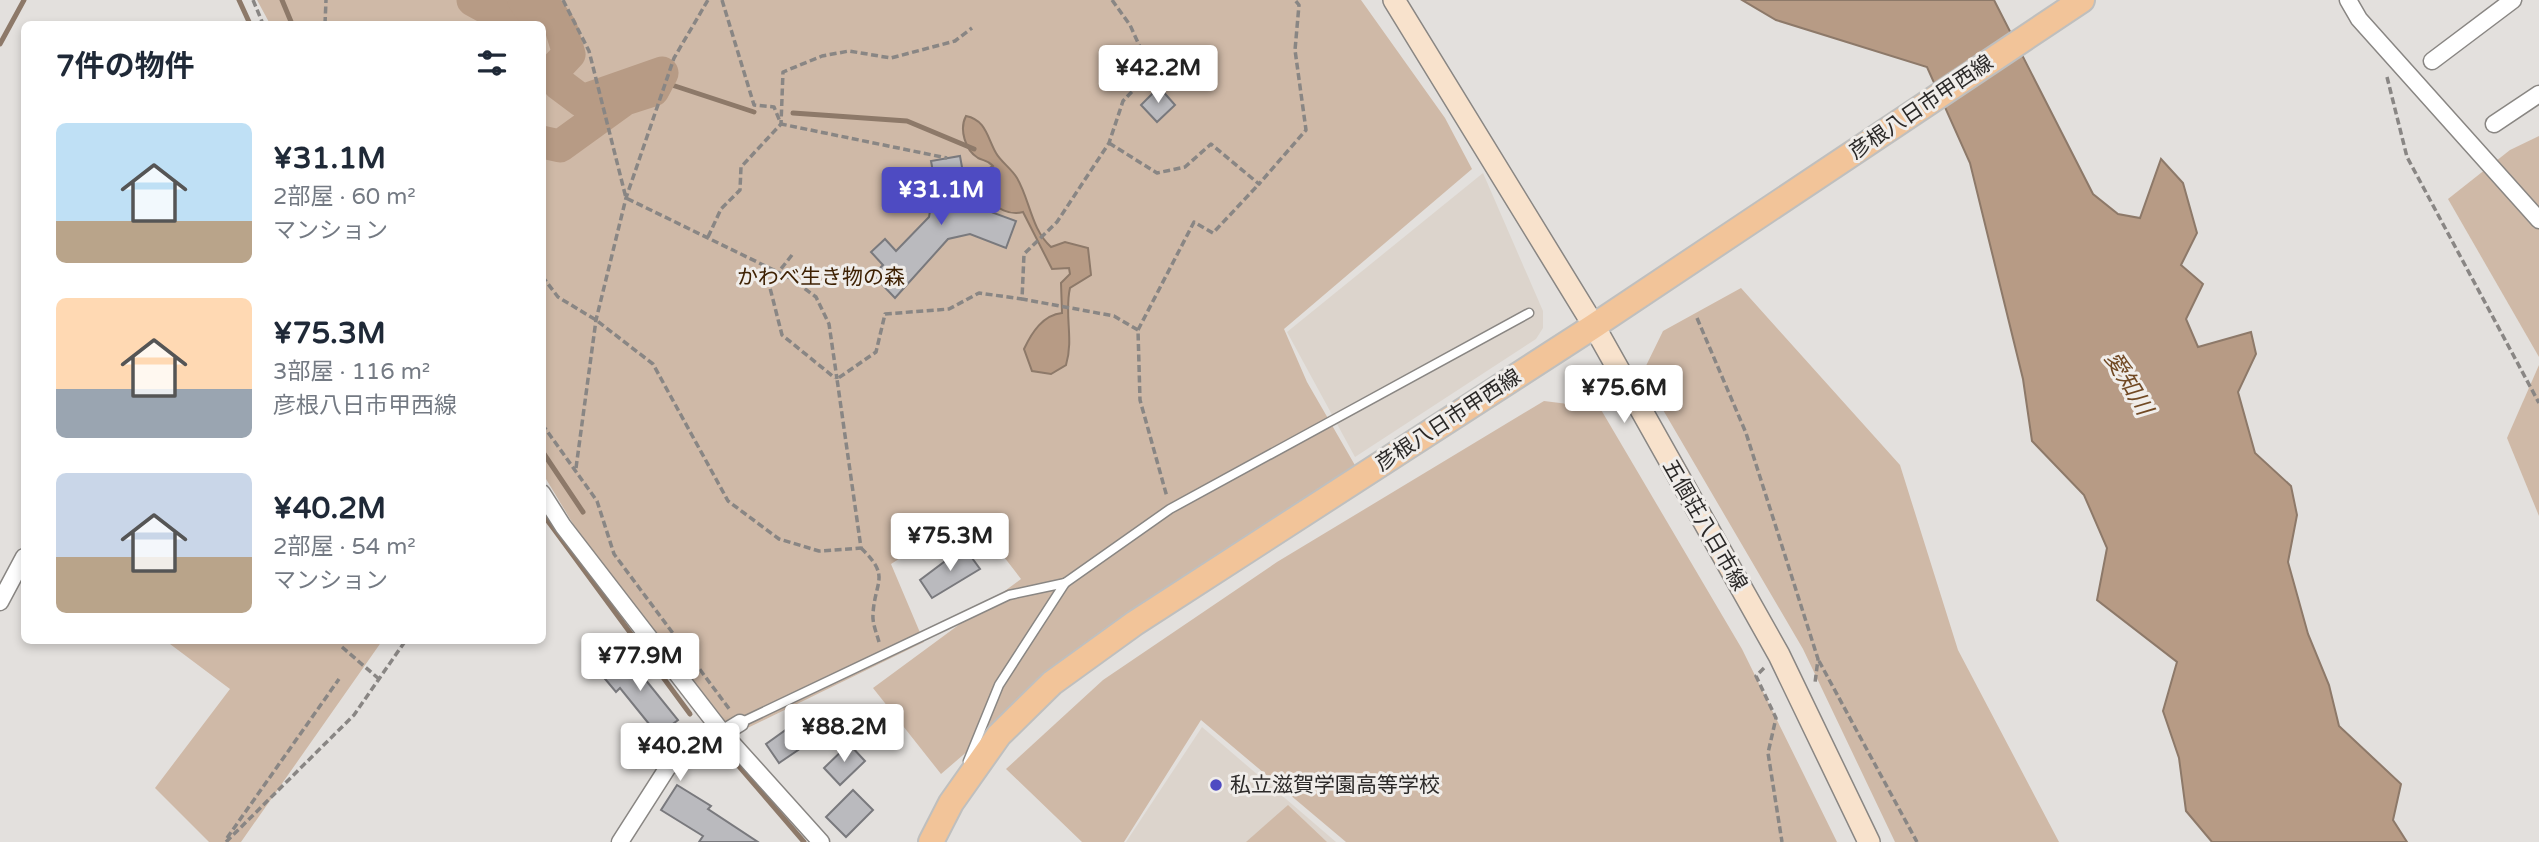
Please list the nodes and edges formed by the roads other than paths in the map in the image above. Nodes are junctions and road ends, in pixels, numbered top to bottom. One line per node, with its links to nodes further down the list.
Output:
1 (1394, 0): 10 (main road, 五個荘八日市線)
2 (2082, 0): 10 (main road, 彦根八日市甲西線)
3 (2348, 0): 8 (street)
4 (2513, 0): 5 (street)
5 (2432, 61)
6 (2539, 94): 7 (street)
7 (2494, 124)
8 (2539, 220)
9 (1529, 313): 13 (lane)
10 (1594, 326): 17 (main road, 彦根八日市甲西線); 21 (main road, 五個荘八日市線)
11 (546, 499): 16 (street)
12 (21, 562): 14 (street)
13 (1065, 583): 15 (lane); 17 (lane)
14 (0, 601)
15 (740, 723): 16 (street)
16 (722, 732): 18 (street); 19 (street)
17 (951, 803): 20 (main road, 彦根八日市甲西線)
18 (620, 842)
19 (821, 842)
20 (931, 842)
21 (1869, 842)

